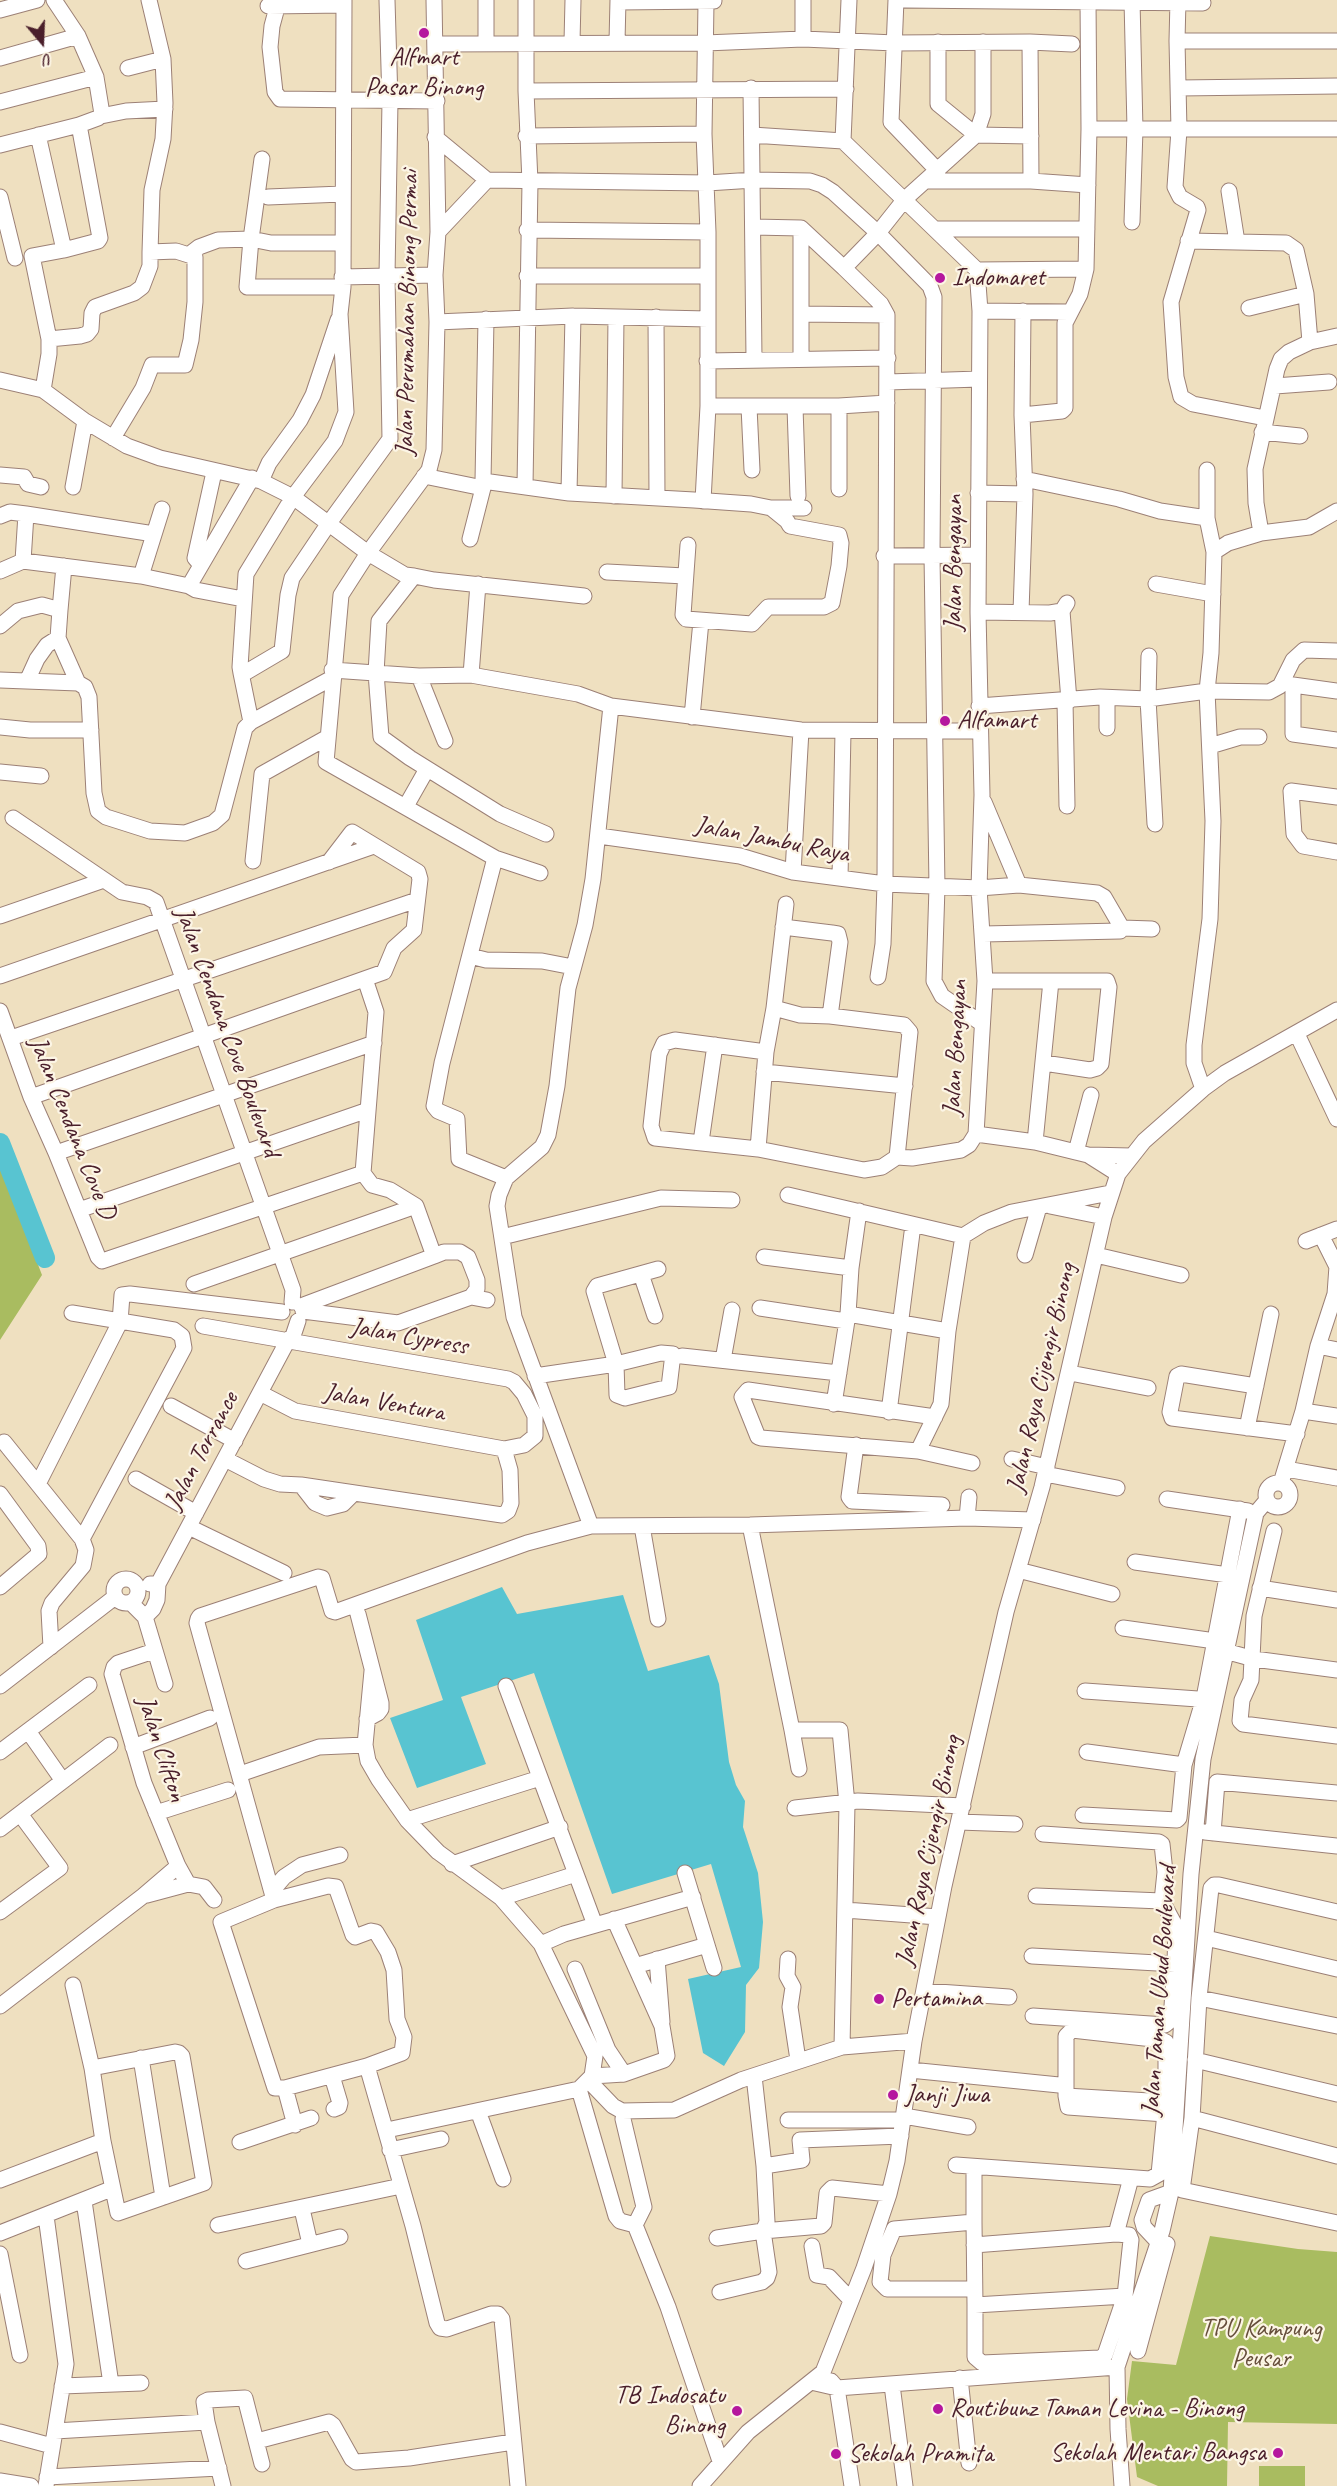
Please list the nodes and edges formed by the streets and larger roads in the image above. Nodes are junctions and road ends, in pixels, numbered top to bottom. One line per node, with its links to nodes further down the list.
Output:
1 (37, 0): 23 (street)
2 (54, 0): 24 (street)
3 (149, 0): 41 (street)
4 (387, 0): 51 (street)
5 (434, 0): 36 (street, Jalan Perumahan Binong Permai)
6 (486, 0): 37 (street)
7 (526, 0): 38 (street)
8 (573, 0): 29 (street)
9 (803, 0): 25 (street)
10 (849, 0): 26 (street)
11 (896, 0): 35 (street)
12 (904, 0): 13 (street)
13 (944, 0): 14 (street)
14 (996, 0): 16 (street)
15 (618, 1): 30 (street); 34 (street)
16 (1042, 1): 17 (street)
17 (1088, 1): 18 (street); 57 (street)
18 (1132, 1): 20 (street); 58 (street)
19 (344, 2): 22 (street); 50 (street)
20 (1178, 2): 21 (street); 27 (street)
21 (1203, 3)
22 (275, 4): 50 (street)
23 (0, 10)
24 (78, 36): 40 (street); 43 (street)
25 (803, 39): 26 (street); 34 (street)
26 (849, 40): 35 (street); 48 (street)
27 (1177, 41): 28 (street); 46 (street)
28 (1337, 41)
29 (572, 42): 30 (street); 38 (street)
30 (617, 42): 34 (street)
31 (938, 42): 32 (street); 35 (street); 64 (street)
32 (983, 42): 33 (street); 64 (street)
33 (1030, 42): 39 (street); 66 (street)
34 (705, 43): 47 (street)
35 (895, 43): 71 (street)
36 (435, 44): 37 (street); 52 (street, Jalan Perumahan Binong Permai)
37 (486, 44): 38 (street)
38 (526, 44): 49 (street)
39 (1072, 44)
40 (0, 58)
41 (163, 59): 42 (street); 54 (street)
42 (128, 68)
43 (96, 77): 53 (street); 55 (street)
44 (1337, 86): 46 (street)
45 (751, 88): 47 (street); 48 (street); 63 (street)
46 (1179, 88): 60 (street)
47 (705, 89): 49 (street); 61 (street)
48 (846, 89): 68 (street)
49 (526, 91): 65 (street)
50 (343, 100): 51 (street); 80 (street)
51 (390, 101): 52 (street); 106 (street)
52 (436, 101): 67 (street, Jalan Perumahan Binong Permai)
53 (0, 102)
54 (165, 109): 55 (street); 98 (street)
55 (101, 116): 56 (street)
56 (79, 125): 62 (street); 97 (street)
57 (1089, 129): 58 (street); 78 (street)
58 (1135, 129): 60 (street); 84 (street)
59 (1337, 129): 60 (street)
60 (1179, 130): 94 (street)
61 (704, 134): 65 (street); 77 (street)
62 (38, 135): 69 (street); 97 (street)
63 (752, 135): 68 (street); 73 (street)
64 (976, 135): 66 (street); 71 (street)
65 (526, 136): 76 (street)
66 (1031, 136): 75 (street)
67 (435, 137): 72 (street); 90 (street, Jalan Perumahan Binong Permai)
68 (843, 141): 83 (street)
69 (0, 145)
70 (262, 159): 93 (street)
71 (938, 171): 74 (street)
72 (487, 180): 76 (street); 90 (street)
73 (754, 180): 77 (street); 85 (street); 92 (street)
74 (926, 181): 75 (street); 83 (street)
75 (1031, 181): 78 (street)
76 (530, 183): 77 (street); 89 (street)
77 (707, 183): 91 (street)
78 (1088, 185): 88 (street)
79 (1229, 191): 95 (street)
80 (342, 194): 82 (street); 96 (street)
81 (0, 197): 101 (street)
82 (268, 197)
83 (905, 199): 87 (street); 92 (street)
84 (1132, 222)
85 (753, 227): 86 (street); 129 (street)
86 (801, 228): 102 (street); 116 (street)
87 (936, 229): 88 (street); 104 (street)
88 (1087, 229): 103 (street)
89 (527, 230): 91 (street); 107 (street)
90 (438, 232): 105 (street, Jalan Perumahan Binong Permai)
91 (708, 232): 108 (street)
92 (879, 233): 102 (street); 135 (street)
93 (251, 239): 96 (street); 99 (street); 109 (street)
94 (1188, 241): 95 (street); 146 (street)
95 (1237, 242): 110 (street)
96 (342, 243): 109 (street)
97 (64, 250): 100 (street)
98 (150, 252): 99 (street); 126 (street)
99 (190, 254): 148 (street)
100 (32, 256): 101 (street); 126 (street)
101 (7, 259)
102 (844, 267): 117 (street)
103 (1086, 269): 104 (street); 114 (street)
104 (977, 270): 113 (street, Jalan Bengayan)
105 (435, 275): 106 (street); 124 (street, Jalan Perumahan Binong Permai)
106 (387, 276): 109 (street); 173 (street)
107 (526, 276): 108 (street); 121 (street)
108 (708, 276): 123 (street)
109 (342, 281): 115 (street)
110 (1306, 294): 111 (street); 127 (street)
111 (1249, 308)
112 (1023, 311): 113 (street); 114 (street); 144 (street)
113 (980, 312): 132 (street, Jalan Bengayan)
114 (1069, 312): 144 (street)
115 (340, 314): 154 (street); 164 (street)
116 (801, 314): 117 (street); 130 (street)
117 (887, 315): 128 (street)
118 (573, 316): 119 (street); 121 (street); 161 (street)
119 (616, 317): 120 (street); 163 (street)
120 (656, 317): 123 (street); 165 (street)
121 (526, 318): 122 (street); 156 (street)
122 (486, 319): 124 (street); 155 (street)
123 (708, 319): 131 (street)
124 (437, 322): 153 (street, Jalan Perumahan Binong Permai)
125 (1337, 336): 127 (street)
126 (49, 339): 138 (street)
127 (1310, 342): 137 (street)
128 (888, 358): 130 (street); 134 (street)
129 (754, 359): 130 (street); 131 (street)
130 (801, 359)
131 (707, 361): 140 (street)
132 (979, 379): 135 (street); 162 (street, Jalan Bengayan)
133 (0, 380): 138 (street)
134 (888, 382): 135 (street); 139 (street)
135 (934, 382): 180 (street)
136 (1329, 382): 137 (street)
137 (1275, 386): 146 (street)
138 (43, 390): 145 (street)
139 (887, 403): 142 (street); 182 (street)
140 (708, 406): 141 (street); 166 (street)
141 (749, 406): 143 (street); 149 (street)
142 (839, 406): 143 (street); 160 (street)
143 (795, 407): 167 (street)
144 (1022, 414): 159 (street)
145 (85, 421): 148 (street); 158 (street)
146 (1264, 425): 147 (street); 174 (street)
147 (1300, 436)
148 (113, 438): 151 (street)
149 (752, 470)
150 (1207, 470): 172 (street)
151 (214, 472): 154 (street); 184 (street)
152 (0, 475): 157 (street)
153 (424, 476): 155 (street); 179 (street, Jalan Perumahan Binong Permai)
154 (257, 479): 164 (street); 184 (street)
155 (483, 484): 156 (street); 176 (street)
156 (525, 486): 161 (street)
157 (41, 487)
158 (73, 487)
159 (1024, 487): 162 (street); 172 (street); 199 (street)
160 (838, 489)
161 (569, 493): 163 (street)
162 (978, 493): 181 (street, Jalan Bengayan)
163 (614, 496): 165 (street)
164 (293, 497): 173 (street); 196 (street)
165 (657, 498): 166 (street)
166 (703, 501): 167 (street)
167 (771, 508): 200 (street)
168 (162, 509): 175 (street)
169 (1337, 511): 174 (street)
170 (26, 514): 171 (street); 175 (street); 183 (street)
171 (0, 516)
172 (1207, 518): 178 (street)
173 (329, 523): 179 (street); 205 (street)
174 (1261, 533): 178 (street)
175 (153, 534): 188 (street)
176 (470, 538)
177 (688, 545): 190 (street)
178 (1214, 552): 194 (street)
179 (368, 554): 189 (street); 207 (street, Jalan Perumahan Binong Permai)
180 (932, 555): 181 (street); 182 (street); 227 (street)
181 (978, 555): 198 (street, Jalan Bengayan)
182 (884, 556): 226 (street)
183 (24, 561): 185 (street); 186 (street)
184 (200, 564): 192 (street)
185 (64, 566): 188 (street); 197 (street)
186 (0, 571)
187 (607, 572): 190 (street)
188 (141, 576): 192 (street)
189 (414, 576): 193 (street); 206 (street)
190 (685, 576): 200 (street)
191 (1156, 584): 194 (street)
192 (189, 585): 196 (street)
193 (478, 585): 195 (street); 208 (street)
194 (1213, 594): 213 (street)
195 (584, 596)
196 (243, 599): 205 (street)
197 (60, 610): 201 (street); 202 (street)
198 (978, 612): 199 (street); 219 (street, Jalan Bengayan)
199 (1021, 612): 217 (street)
200 (701, 621): 220 (street)
201 (0, 626)
202 (58, 638): 211 (street); 212 (street)
203 (1337, 651): 213 (street)
204 (1149, 656): 216 (street)
205 (241, 673): 221 (street)
206 (376, 673): 207 (street); 209 (street); 235 (street)
207 (332, 674): 221 (street); 230 (street, Jalan Perumahan Binong Permai)
208 (471, 675): 209 (street); 218 (street)
209 (418, 676): 233 (street)
210 (0, 680): 211 (street)
211 (27, 681): 212 (street)
212 (78, 683): 224 (street)
213 (1207, 691): 216 (street); 234 (street)
214 (1337, 691): 232 (street)
215 (1107, 698): 216 (street); 217 (street); 223 (street)
216 (1149, 699): 243 (street)
217 (1067, 701): 219 (street); 241 (street)
218 (611, 706): 220 (street); 245 (street)
219 (980, 706): 228 (street, Jalan Bengayan)
220 (692, 717): 225 (street)
221 (251, 722): 224 (street)
222 (0, 727): 224 (street)
223 (1107, 728)
224 (91, 730)
225 (801, 730): 229 (street); 251 (street)
226 (886, 730): 227 (street); 229 (street); 255 (street)
227 (933, 730): 228 (street); 257 (street)
228 (980, 731): 238 (street, Jalan Bengayan)
229 (843, 732): 253 (street)
230 (328, 737): 240 (street, Jalan Perumahan Binong Permai); 249 (street)
231 (1259, 737): 234 (street)
232 (1337, 740)
233 (445, 741)
234 (1210, 746): 289 (street)
235 (427, 769): 240 (street); 244 (street)
236 (0, 772): 237 (street)
237 (41, 776)
238 (982, 795): 256 (street); 258 (street, Jalan Bengayan)
239 (1337, 797): 247 (street)
240 (406, 806): 248 (street)
241 (1067, 806)
242 (12, 818): 254 (street, Jalan Cendana Cove Boulevard)
243 (1155, 824)
244 (546, 834)
245 (599, 836): 251 (street, Jalan Jambu Raya); 268 (street)
246 (374, 846): 250 (street); 250 (street); 259 (street)
247 (1337, 852)
248 (495, 858): 252 (street); 267 (street)
249 (253, 861)
250 (329, 862): 262 (street)
251 (793, 872): 253 (street, Jalan Jambu Raya)
252 (540, 873)
253 (840, 878): 255 (street, Jalan Jambu Raya)
254 (104, 880): 261 (street); 262 (street, Jalan Cendana Cove Boulevard)
255 (885, 884): 257 (street, Jalan Jambu Raya); 270 (street)
256 (1019, 885): 258 (street, Jalan Jambu Raya); 264 (street, Jalan Jambu Raya)
257 (937, 887): 258 (street, Jalan Jambu Raya); 279 (street)
258 (980, 888): 266 (street, Jalan Bengayan)
259 (417, 900): 271 (street); 272 (street)
260 (786, 904): 263 (street)
261 (0, 916)
262 (162, 920): 269 (street); 272 (street, Jalan Cendana Cove Boulevard)
263 (783, 927): 275 (street); 278 (street)
264 (1122, 927): 265 (street); 266 (street)
265 (1152, 929)
266 (983, 934): 273 (street, Jalan Bengayan)
267 (470, 956): 268 (street); 306 (street)
268 (573, 967): 306 (street)
269 (0, 976)
270 (878, 977)
271 (365, 979): 281 (street); 283 (street)
272 (183, 980): 281 (street, Jalan Cendana Cove Boulevard); 282 (street)
273 (985, 981): 274 (street); 279 (street, Jalan Bengayan)
274 (1051, 981): 286 (street); 286 (street)
275 (774, 1008): 278 (street); 285 (street)
276 (1337, 1010): 280 (street, Jalan Raya Cijengir Binong)
277 (0, 1011): 282 (street, Jalan Cendana Cove D)
278 (830, 1016): 288 (street)
279 (981, 1023): 295 (street, Jalan Bengayan)
280 (1297, 1034): 289 (street, Jalan Raya Cijengir Binong); 294 (street)
281 (203, 1037): 290 (street, Jalan Cendana Cove Boulevard); 292 (street)
282 (11, 1038): 292 (street, Jalan Cendana Cove D)
283 (374, 1042): 290 (street); 293 (street)
284 (715, 1045): 285 (street); 296 (street); 296 (street)
285 (766, 1052): 287 (street)
286 (1044, 1063): 297 (street)
287 (764, 1072): 288 (street); 298 (street)
288 (905, 1086): 303 (street)
289 (1203, 1089): 302 (street, Jalan Raya Cijengir Binong)
290 (224, 1095): 299 (street); 300 (street, Jalan Cendana Cove Boulevard)
291 (1091, 1095): 301 (street)
292 (32, 1097): 299 (street, Jalan Cendana Cove D)
293 (368, 1110): 300 (street); 304 (street)
294 (1337, 1119)
295 (976, 1134): 297 (street); 303 (street)
296 (701, 1142): 298 (street)
297 (1035, 1142): 301 (street)
298 (758, 1149): 303 (street)
299 (56, 1153): 314 (street, Jalan Cendana Cove D)
300 (245, 1153): 311 (street, Jalan Cendana Cove Boulevard); 314 (street)
301 (1082, 1153): 302 (street); 305 (street)
302 (1131, 1156): 305 (street, Jalan Raya Cijengir Binong)
303 (897, 1157)
304 (363, 1173): 307 (street); 311 (street)
305 (1118, 1174): 308 (street, Jalan Raya Cijengir Binong)
306 (506, 1178): 322 (street)
307 (390, 1190): 312 (street); 316 (street)
308 (1110, 1193): 313 (street); 317 (street, Jalan Raya Cijengir Binong)
309 (788, 1195): 315 (street)
310 (732, 1200): 322 (street)
311 (264, 1206): 314 (street, Jalan Cendana Cove D); 324 (street, Jalan Cendana Cove Boulevard)
312 (416, 1206): 316 (street); 327 (street)
313 (1043, 1206): 317 (street); 321 (street); 325 (street)
314 (79, 1210)
315 (859, 1211): 318 (street); 330 (street)
316 (391, 1215): 324 (street)
317 (1104, 1217): 326 (street, Jalan Raya Cijengir Binong)
318 (912, 1225): 321 (street); 347 (street)
319 (1337, 1229): 320 (street)
320 (1322, 1235): 323 (street); 329 (street)
321 (963, 1236): 348 (street)
322 (502, 1238): 356 (street)
323 (1306, 1241)
324 (281, 1254): 334 (street); 342 (street, Jalan Cendana Cove Boulevard)
325 (1025, 1255)
326 (1096, 1255): 333 (street); 355 (street, Jalan Raya Cijengir Binong)
327 (434, 1256): 336 (street); 342 (street)
328 (764, 1257): 330 (street)
329 (1337, 1267): 335 (street)
330 (851, 1268): 345 (street)
331 (658, 1269): 332 (street)
332 (641, 1274): 344 (street); 356 (street)
333 (1181, 1275)
334 (194, 1284)
335 (1336, 1294): 350 (street)
336 (471, 1297): 337 (street); 342 (street)
337 (487, 1300)
338 (760, 1308): 345 (street)
339 (216, 1310): 349 (street, Jalan Cypress)
340 (732, 1310): 353 (street)
341 (72, 1312): 346 (street)
342 (293, 1312): 346 (street); 349 (street, Jalan Cendana Cove Boulevard)
343 (1271, 1314): 357 (street)
344 (655, 1316)
345 (847, 1318): 347 (street); 354 (street)
346 (120, 1322): 380 (street); 396 (street)
347 (899, 1323): 348 (street); 363 (street)
348 (948, 1331): 365 (street)
349 (288, 1341): 359 (street, Jalan Torrance); 371 (street, Jalan Cypress)
350 (1318, 1346): 351 (street); 362 (street)
351 (1337, 1350)
352 (682, 1356): 353 (street)
353 (723, 1359): 354 (street)
354 (839, 1373): 360 (street)
355 (1070, 1373): 358 (street); 376 (street, Jalan Raya Cijengir Binong)
356 (535, 1376): 392 (street)
357 (1256, 1386): 366 (street); 366 (street)
358 (1148, 1388)
359 (260, 1393): 368 (street, Jalan Torrance); 371 (street, Jalan Ventura)
360 (834, 1404): 363 (street); 370 (street)
361 (171, 1406): 368 (street)
362 (1303, 1411): 364 (street); 367 (street)
363 (889, 1412): 365 (street)
364 (1337, 1416)
365 (935, 1417): 372 (street)
366 (1247, 1428): 367 (street)
367 (1297, 1434): 377 (street)
368 (235, 1441): 373 (street, Jalan Torrance)
369 (4, 1442): 380 (street)
370 (856, 1444): 372 (street); 385 (street)
371 (504, 1449): 373 (street)
372 (918, 1451): 375 (street)
373 (225, 1459): 387 (street, Jalan Torrance)
374 (1012, 1459): 376 (street)
375 (972, 1463)
376 (1046, 1470): 381 (street); 390 (street, Jalan Raya Cijengir Binong)
377 (1284, 1476): 378 (street); 388 (street, Jalan Taman Ubud Boulevard)
378 (1337, 1478)
379 (136, 1479): 387 (street)
380 (38, 1484): 396 (street)
381 (1117, 1488)
382 (969, 1497): 389 (street)
383 (1167, 1499): 386 (street)
384 (3, 1503): 403 (street)
385 (942, 1505)
386 (1240, 1509): 388 (street); 400 (street)
387 (196, 1513): 394 (street, Jalan Torrance)
388 (1256, 1513): 413 (street, Jalan Taman Ubud Boulevard)
389 (967, 1518): 390 (street); 391 (street)
390 (1034, 1520): 398 (street, Jalan Raya Cijengir Binong)
391 (750, 1525): 393 (street); 425 (street)
392 (591, 1526): 393 (street); 435 (street)
393 (642, 1526): 411 (street)
394 (189, 1527): 399 (street); 402 (street, Jalan Torrance)
395 (1274, 1532): 404 (street)
396 (82, 1539): 414 (street)
397 (1135, 1562): 400 (street)
398 (1018, 1569): 405 (street); 441 (street, Jalan Raya Cijengir Binong)
399 (284, 1573)
400 (1228, 1575): 413 (street)
401 (137, 1584): 402 (street); 406 (street); 408 (street)
402 (158, 1584): 410 (street, Jalan Torrance)
403 (0, 1587)
404 (1260, 1588): 407 (street); 416 (street)
405 (1112, 1594)
406 (115, 1597): 408 (street); 414 (street)
407 (1337, 1600)
408 (131, 1603): 410 (street)
409 (358, 1614): 428 (street)
410 (145, 1617): 415 (street, Jalan Clifton)
411 (658, 1619)
412 (1123, 1628): 413 (street)
413 (1220, 1646): 416 (street); 423 (street, Jalan Taman Ubud Boulevard)
414 (51, 1647): 420 (street)
415 (154, 1651): 418 (street, Jalan Clifton); 430 (street, Jalan Clifton)
416 (1254, 1659): 417 (street); 427 (street)
417 (1337, 1670)
418 (165, 1684)
419 (89, 1685): 426 (street)
420 (0, 1686)
421 (506, 1686): 436 (street)
422 (1085, 1691): 423 (street)
423 (1210, 1699): 433 (street); 451 (street, Jalan Taman Ubud Boulevard)
424 (210, 1718): 430 (street)
425 (792, 1730): 434 (street); 440 (street)
426 (28, 1731): 431 (street); 437 (street)
427 (1337, 1736)
428 (365, 1744): 435 (street); 446 (street)
429 (110, 1745): 437 (street)
430 (133, 1747): 443 (street, Jalan Clifton)
431 (0, 1752)
432 (1087, 1752): 433 (street)
433 (1184, 1765): 445 (street)
434 (798, 1770)
435 (240, 1774): 464 (street)
436 (540, 1778): 446 (street); 449 (street)
437 (63, 1781): 444 (street)
438 (228, 1790): 443 (street)
439 (1337, 1793): 452 (street)
440 (847, 1804): 441 (street); 442 (street); 470 (street)
441 (963, 1806): 447 (street, Jalan Raya Cijengir Binong)
442 (795, 1808)
443 (156, 1813): 457 (street, Jalan Clifton)
444 (20, 1814): 450 (street); 471 (street)
445 (1083, 1815)
446 (407, 1820): 456 (street)
447 (959, 1822): 448 (street); 473 (street, Jalan Raya Cijengir Binong)
448 (1015, 1824)
449 (560, 1827): 456 (street); 460 (street)
450 (0, 1829)
451 (1196, 1831): 452 (street); 461 (street, Jalan Taman Ubud Boulevard)
452 (1213, 1833): 454 (street)
453 (1043, 1834): 458 (street)
454 (1337, 1845)
455 (340, 1855): 464 (street)
456 (452, 1864): 467 (street)
457 (178, 1866): 462 (street, Jalan Clifton); 463 (street)
458 (1165, 1872): 461 (street); 469 (street)
459 (685, 1873): 466 (street)
460 (576, 1874): 467 (street); 475 (street)
461 (1191, 1874): 538 (street, Jalan Taman Ubud Boulevard)
462 (188, 1884): 463 (street); 468 (street)
463 (142, 1896): 491 (street)
464 (273, 1896): 501 (street); 508 (street)
465 (1036, 1896): 469 (street)
466 (693, 1897): 474 (street); 478 (street)
467 (501, 1898): 477 (street)
468 (214, 1900)
469 (1162, 1901): 482 (street)
470 (845, 1910): 473 (street); 496 (street)
471 (0, 1912)
472 (1337, 1912): 476 (street)
473 (938, 1917): 488 (street, Jalan Raya Cijengir Binong)
474 (614, 1919): 475 (street); 483 (street)
475 (595, 1925): 477 (street)
476 (1206, 1938): 485 (street); 490 (street)
477 (541, 1944): 497 (street)
478 (707, 1946): 480 (street); 484 (street)
479 (1032, 1956): 482 (street)
480 (657, 1959): 483 (street); 493 (street)
481 (788, 1959): 499 (street)
482 (1175, 1964): 492 (street)
483 (634, 1966): 493 (street)
484 (714, 1968)
485 (1337, 1969)
486 (575, 1970): 497 (street)
487 (73, 1985): 502 (street)
488 (924, 1991): 489 (street); 495 (street, Jalan Raya Cijengir Binong)
489 (1009, 1997)
490 (1199, 1998): 494 (street); 500 (street)
491 (0, 2006)
492 (1033, 2016)
493 (662, 2026): 504 (street)
494 (1337, 2026)
495 (914, 2041): 496 (street); 503 (street, Jalan Raya Cijengir Binong)
496 (842, 2047): 499 (street)
497 (602, 2053): 504 (street); 507 (street)
498 (141, 2058): 502 (street); 540 (street); 540 (street)
499 (798, 2060): 506 (street)
500 (1195, 2060): 510 (street); 516 (street)
501 (367, 2066): 505 (street); 522 (street)
502 (92, 2068): 526 (street)
503 (910, 2070): 509 (street); 515 (street, Jalan Raya Cijengir Binong)
504 (624, 2074): 507 (street)
505 (332, 2076): 508 (street); 512 (street)
506 (754, 2076): 507 (street); 531 (street)
507 (587, 2082): 513 (street); 549 (street)
508 (285, 2088): 520 (street)
509 (1062, 2090): 511 (street); 511 (street)
510 (1337, 2094)
511 (1165, 2108): 534 (street)
512 (334, 2109)
513 (478, 2111): 522 (street); 533 (street)
514 (312, 2118): 520 (street)
515 (904, 2118): 519 (street); 521 (street); 523 (street, Jalan Raya Cijengir Binong)
516 (1192, 2118): 529 (street); 538 (street)
517 (623, 2119): 549 (street)
518 (788, 2120): 519 (street)
519 (868, 2121): 524 (street)
520 (295, 2125): 527 (street)
521 (968, 2127)
522 (387, 2130): 528 (street)
523 (901, 2136): 524 (street); 539 (street, Jalan Raya Cijengir Binong)
524 (867, 2138): 531 (street)
525 (441, 2139): 528 (street)
526 (103, 2141): 535 (street); 537 (street)
527 (240, 2142)
528 (390, 2150): 536 (street)
529 (1337, 2157)
530 (956, 2165): 532 (street)
531 (764, 2166): 550 (street)
532 (974, 2166): 534 (street); 546 (street)
533 (503, 2178)
534 (1131, 2178): 542 (street)
535 (0, 2180)
536 (401, 2186): 543 (street); 580 (street)
537 (111, 2189): 540 (street); 541 (street)
538 (1177, 2191): 544 (street); 547 (street); 555 (street, Jalan Taman Ubud Boulevard); 566 (street)
539 (889, 2194): 550 (street); 564 (street, Jalan Raya Cijengir Binong)
540 (163, 2197)
541 (84, 2201): 545 (street); 572 (street)
542 (1124, 2208): 544 (street); 552 (street)
543 (302, 2209): 548 (street); 556 (street)
544 (1144, 2214): 555 (street)
545 (46, 2216): 551 (street); 574 (street)
546 (974, 2222): 557 (street); 561 (street)
547 (1337, 2223)
548 (218, 2225)
549 (635, 2225): 581 (street)
550 (763, 2231): 554 (street); 562 (street)
551 (0, 2233)
552 (1116, 2234): 557 (street); 563 (street)
553 (340, 2237): 556 (street)
554 (717, 2238)
555 (1158, 2242): 568 (street, Jalan Taman Ubud Boulevard)
556 (310, 2244): 560 (street)
557 (974, 2245): 561 (street)
558 (812, 2246): 564 (street)
559 (0, 2254): 567 (street)
560 (246, 2261)
561 (974, 2289): 565 (street)
562 (720, 2292)
563 (1125, 2296): 565 (street); 565 (street)
564 (851, 2300): 569 (street, Jalan Raya Cijengir Binong)
565 (975, 2305)
566 (1138, 2351)
567 (20, 2355)
568 (1117, 2367): 570 (street); 593 (street, Jalan Taman Ubud Boulevard)
569 (817, 2377): 575 (street); 581 (street)
570 (960, 2378): 573 (street); 582 (street)
571 (141, 2383): 572 (street)
572 (111, 2384): 574 (street)
573 (892, 2385): 575 (street); 592 (street)
574 (62, 2386): 578 (street)
575 (837, 2388): 591 (street)
576 (207, 2422): 578 (street); 579 (street); 584 (street)
577 (2, 2428): 578 (street)
578 (53, 2438): 586 (street)
579 (257, 2440): 580 (street); 583 (street)
580 (513, 2442): 589 (street)
581 (720, 2461): 590 (street)
582 (969, 2463)
583 (262, 2464)
584 (219, 2468): 586 (street); 588 (street)
585 (0, 2481): 587 (street)
586 (46, 2481)
587 (32, 2486)
588 (223, 2486)
589 (518, 2486)
590 (700, 2486)
591 (852, 2486)
592 (905, 2486)
593 (1122, 2486)

